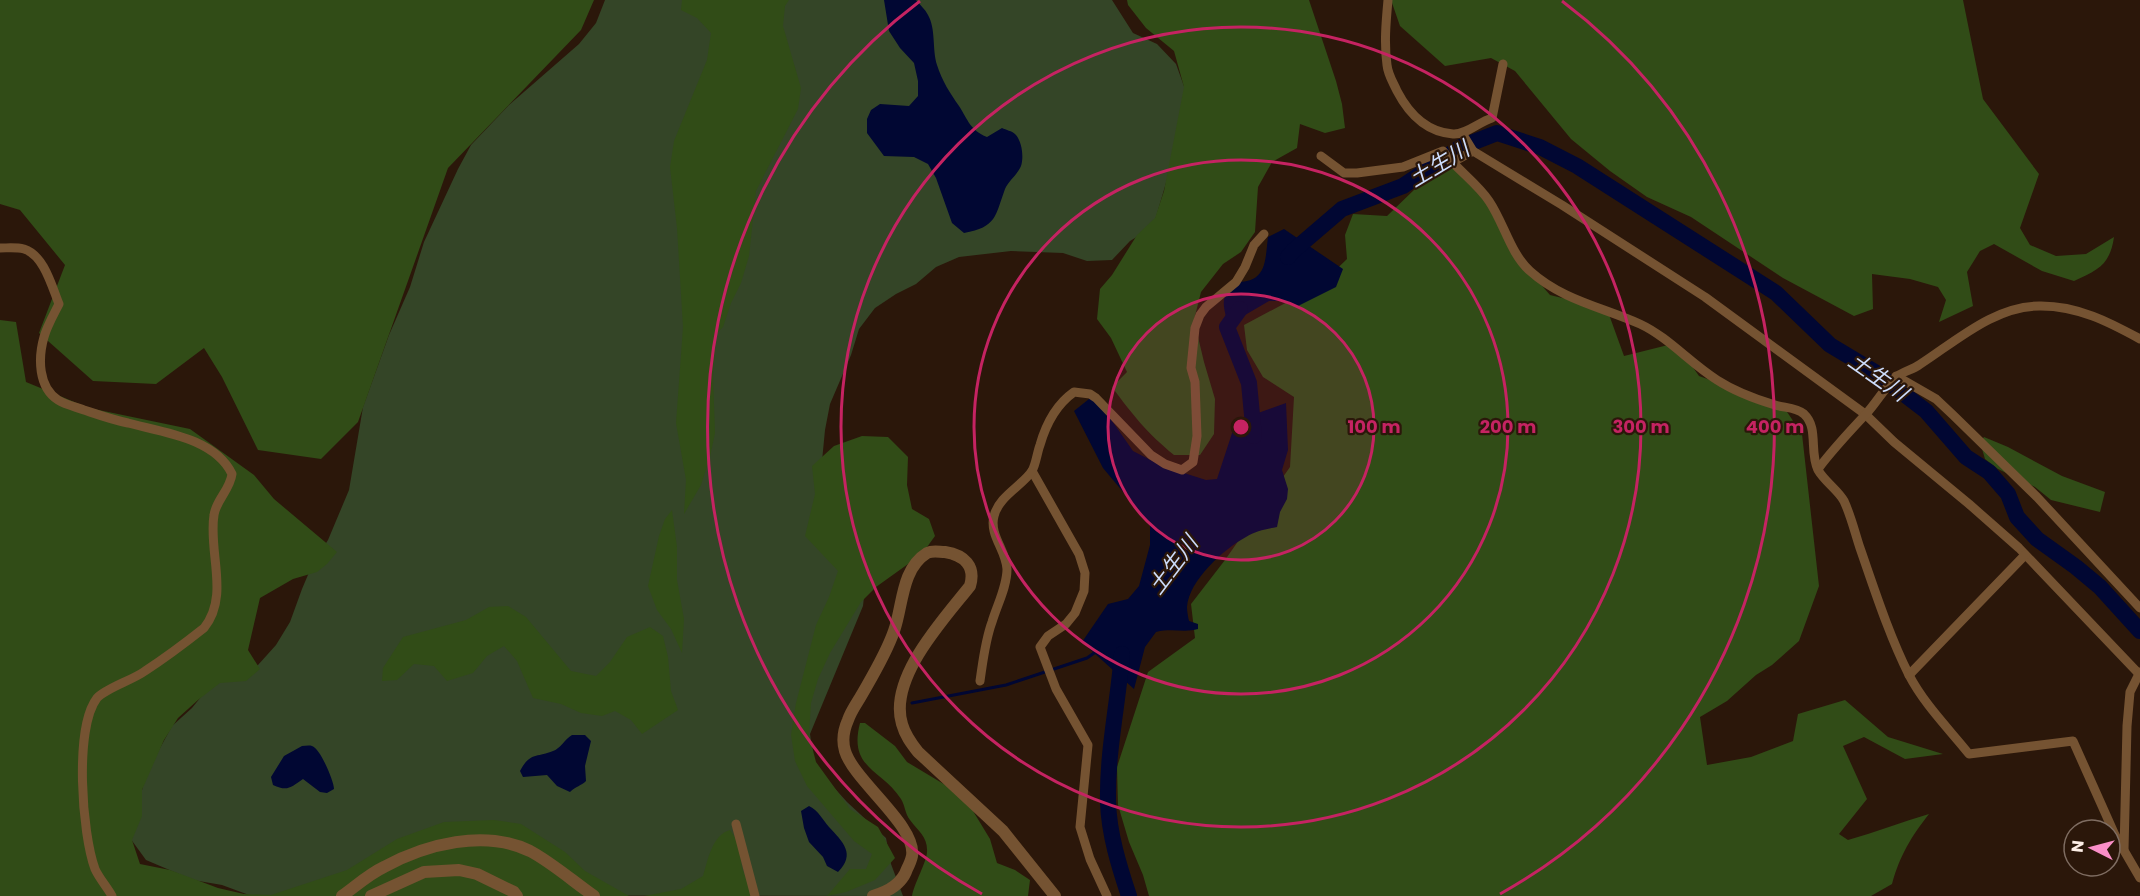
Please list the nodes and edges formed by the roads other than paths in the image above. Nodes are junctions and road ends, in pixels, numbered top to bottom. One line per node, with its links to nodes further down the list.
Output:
1 (1388, 0): 3 (street)
2 (1503, 64): 3 (street)
3 (1462, 133): 4 (street)
4 (1472, 149): 6 (street); 11 (street)
5 (1321, 156): 6 (street)
6 (1451, 163): 12 (street)
7 (1264, 234): 13 (street)
8 (0, 248): 22 (street)
9 (2140, 339): 10 (street)
10 (1896, 376): 11 (street); 15 (street)
11 (1865, 414): 12 (street); 14 (street)
12 (1818, 469): 17 (street)
13 (1032, 471): 18 (street); 30 (street)
14 (2025, 555): 16 (street); 17 (street)
15 (2140, 608)
16 (2140, 673): 20 (street)
17 (1909, 675): 20 (street)
18 (980, 681)
19 (736, 824): 27 (street)
20 (2124, 850): 21 (street)
21 (2140, 878)
22 (112, 896)
23 (342, 896): 26 (street)
24 (371, 896): 25 (street)
25 (518, 896)
26 (594, 896)
27 (755, 896)
28 (873, 896): 29 (street)
29 (1055, 896)
30 (1107, 896)

